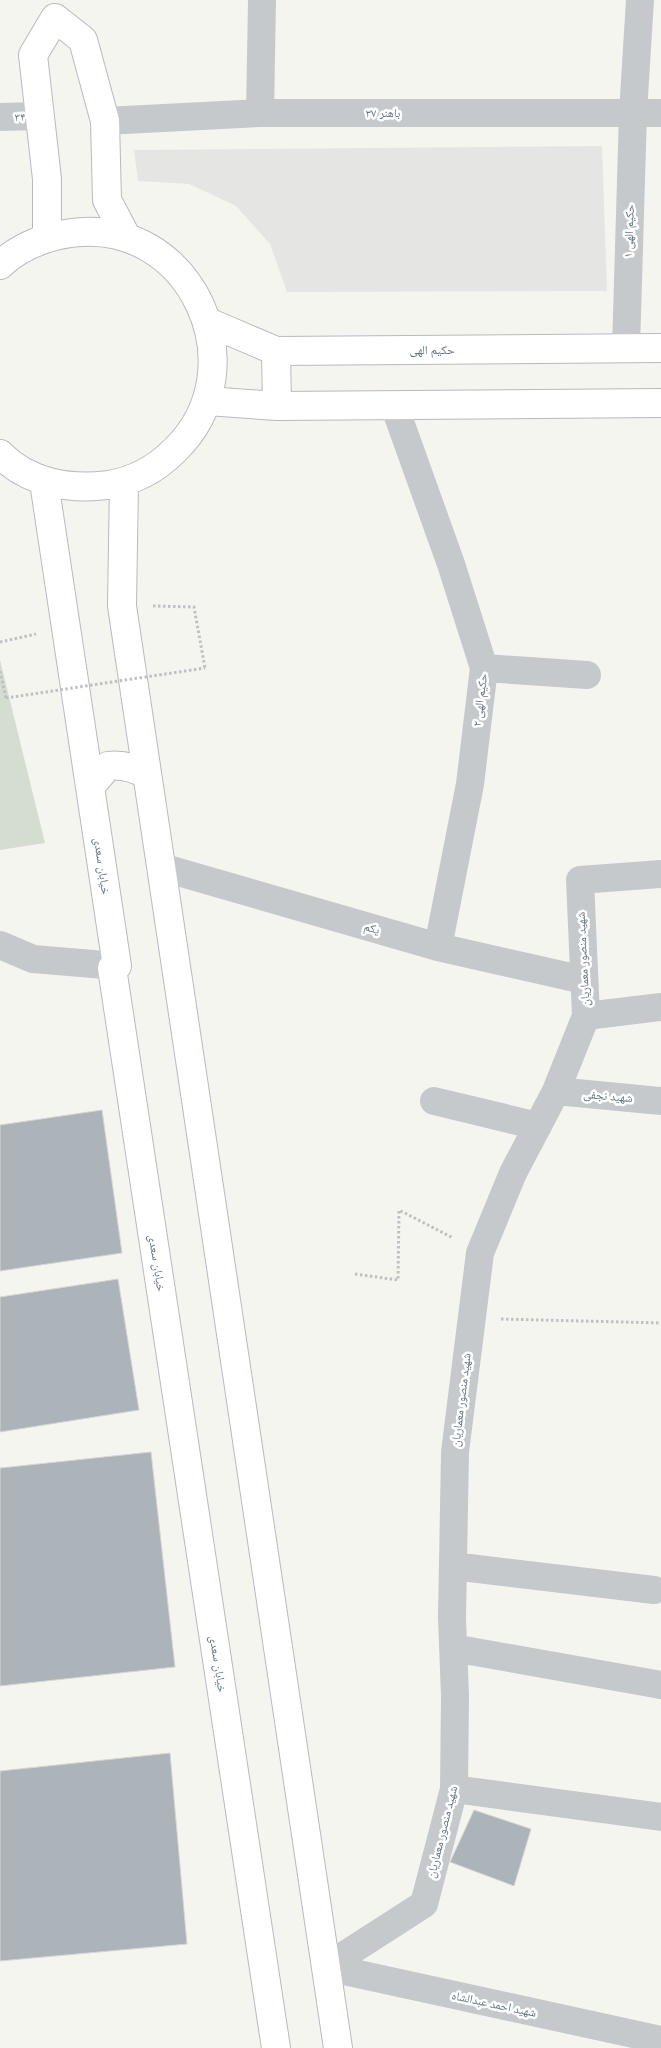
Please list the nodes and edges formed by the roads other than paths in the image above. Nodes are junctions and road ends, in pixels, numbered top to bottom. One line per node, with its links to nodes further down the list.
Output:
1 (262, 0): 4 (street)
2 (640, 0): 5 (street, حکیم الهی ۱)
3 (54, 9): 7 (main road); 9 (main road)
4 (260, 113): 5 (street, باهنر ۳۷); 9 (street, باهنر ۳۷)
5 (633, 113): 6 (street, باهنر ۳۷); 14 (street, حکیم الهی ۱)
6 (661, 113)
7 (39, 116): 8 (street, ۳۴); 10 (main road)
8 (0, 117)
9 (105, 121): 11 (main road)
10 (47, 237): 11 (main road); 12 (main road)
11 (127, 238): 13 (main road)
12 (0, 265)
13 (208, 322): 16 (main road, حکیم الهی); 17 (main road)
14 (626, 348): 15 (main road, حکیم الهی); 16 (main road, حکیم الهی)
15 (661, 348)
16 (276, 350): 20 (main road)
17 (207, 401): 20 (main road); 23 (main road)
18 (661, 404): 19 (main road)
19 (394, 405): 20 (main road); 24 (street, حکیم الهی ۲)
20 (277, 406)
21 (0, 454): 22 (main road)
22 (44, 482): 23 (main road); 27 (main road, خیابان سعدی)
23 (124, 483): 26 (main road)
24 (484, 668): 25 (street); 31 (street, حکیم الهی ۲)
25 (587, 676)
26 (148, 775): 27 (main road); 28 (main road)
27 (90, 787): 32 (main road, خیابان سعدی)
28 (161, 867): 31 (street, یکم); 46 (main road)
29 (661, 874): 33 (street, شهید منصور معماریان)
30 (0, 945): 32 (street)
31 (438, 947): 33 (street, یکم)
32 (117, 966): 48 (main road, خیابان سعدی)
33 (584, 980): 35 (street, شهید منصور معماریان)
34 (661, 1007): 35 (street)
35 (586, 1016): 36 (street, شهید منصور معماریان)
36 (556, 1091): 38 (street, شهید نجفی); 39 (street, شهید منصور معماریان)
37 (434, 1101): 39 (street)
38 (661, 1101)
39 (538, 1126): 40 (street, شهید منصور معماریان)
40 (454, 1566): 41 (street); 42 (street, شهید منصور معماریان)
41 (654, 1590)
42 (453, 1648): 43 (street); 44 (street, شهید منصور معماریان)
43 (661, 1685)
44 (454, 1789): 45 (street); 46 (street, شهید منصور معماریان)
45 (661, 1817)
46 (326, 1967): 47 (street, شهید احمد عبدالشاه); 49 (main road)
47 (661, 2040)
48 (276, 2048)
49 (338, 2048)

